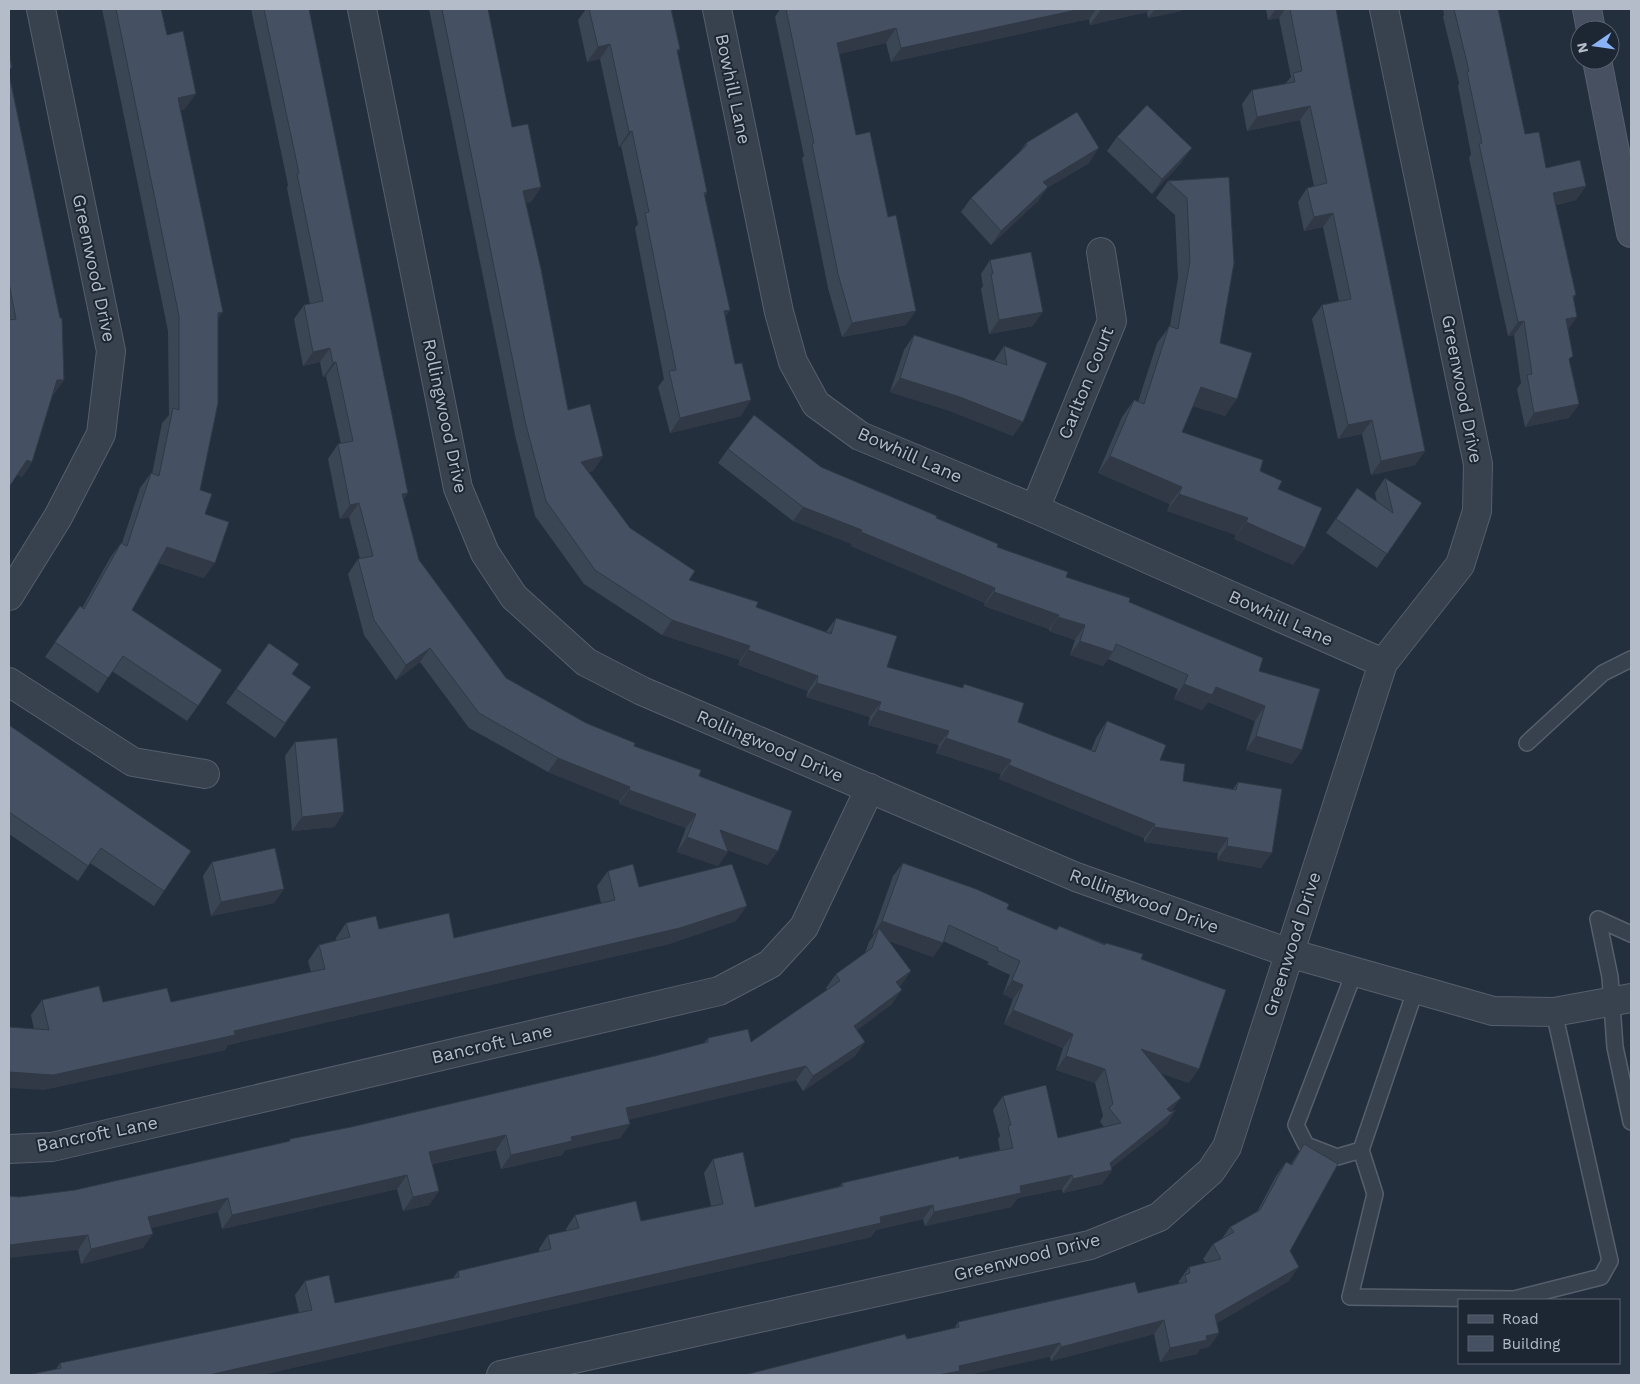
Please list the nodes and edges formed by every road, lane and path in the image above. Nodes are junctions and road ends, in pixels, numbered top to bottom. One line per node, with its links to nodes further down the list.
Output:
1 (41, 9): 9 (street, Greenwood Drive)
2 (362, 9): 15 (street, Rollingwood Drive)
3 (717, 9): 8 (street, Bowhill Lane)
4 (1384, 9): 11 (street, Greenwood Drive)
5 (1599, 70): 6 (main road)
6 (1631, 232)
7 (1101, 252): 8 (street, Carlton Court)
8 (1035, 510): 11 (street, Bowhill Lane)
9 (9, 596)
10 (1631, 660): 13 (lane)
11 (1383, 663): 17 (street, Greenwood Drive)
12 (9, 682): 14 (street)
13 (1527, 743)
14 (205, 774)
15 (870, 788): 17 (street, Rollingwood Drive); 23 (street, Bancroft Lane)
16 (1628, 929): 20 (lane)
17 (1289, 953): 18 (street, Rollingwood Drive); 25 (street, Greenwood Drive)
18 (1354, 973): 19 (street, Rollingwood Drive); 24 (lane)
19 (1415, 990): 21 (street, Rollingwood Drive); 24 (lane)
20 (1622, 1000): 21 (street, Rollingwood Drive); 22 (lane)
21 (1554, 1012): 24 (lane)
22 (1631, 1122)
23 (9, 1149)
24 (1361, 1150)
25 (501, 1375)

